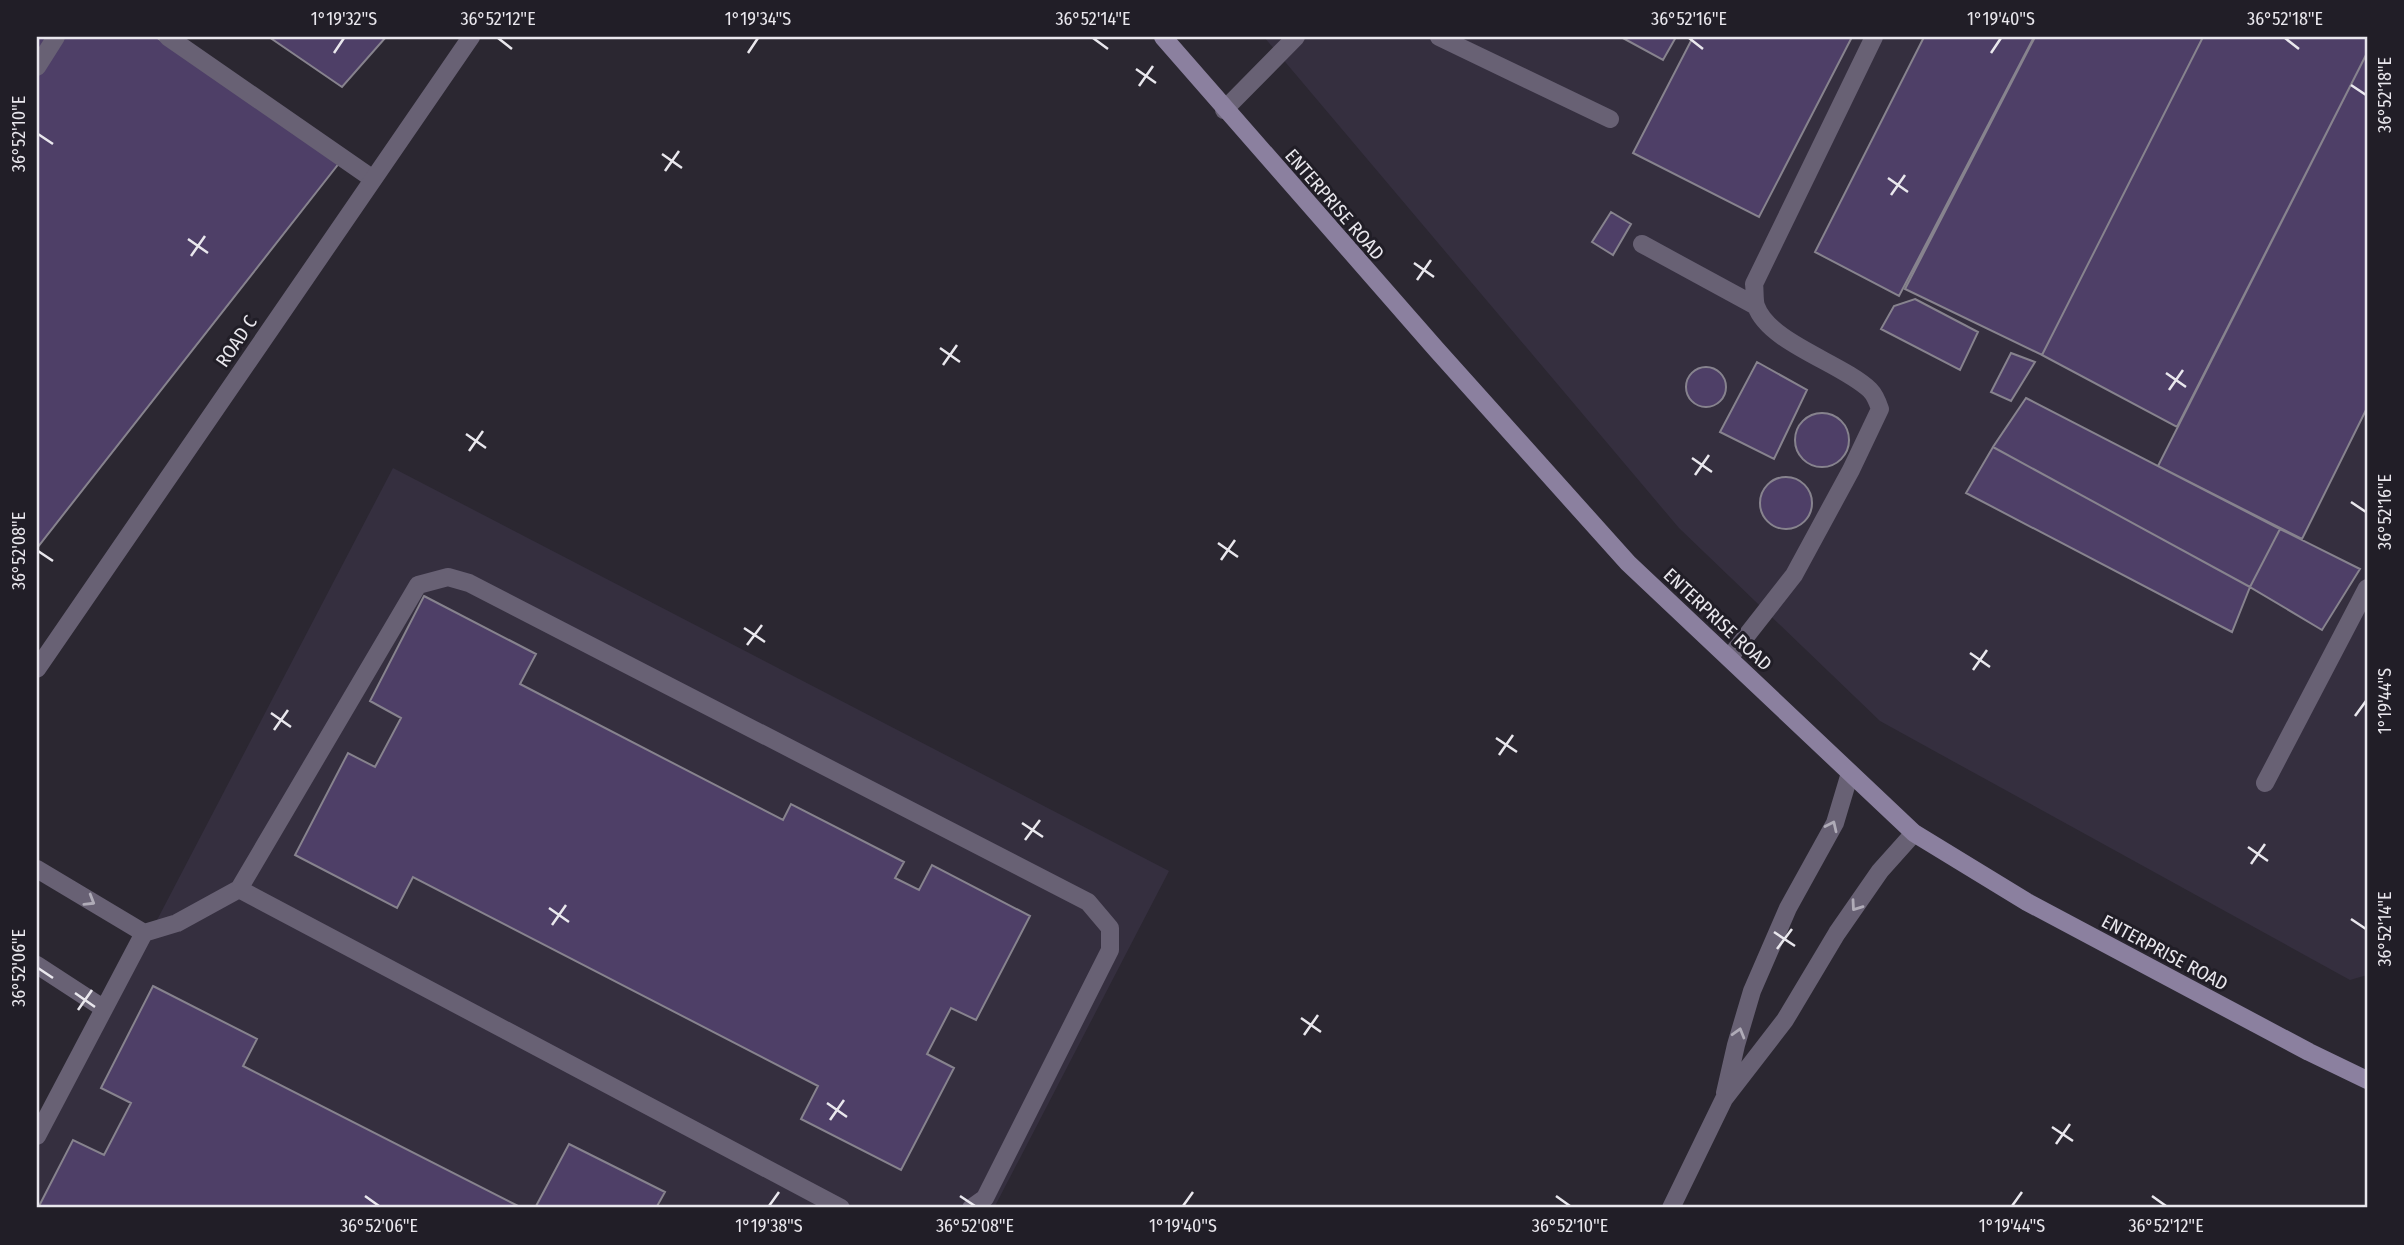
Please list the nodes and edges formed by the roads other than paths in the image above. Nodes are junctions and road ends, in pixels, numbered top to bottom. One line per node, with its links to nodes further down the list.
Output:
1 (56, 37): 8 (street)
2 (168, 37): 11 (street)
3 (471, 37): 11 (street, ROAD C)
4 (1163, 37): 9 (main road, ENTERPRISE ROAD)
5 (1296, 37): 9 (street)
6 (1439, 37): 10 (street)
7 (1874, 37): 13 (street)
8 (37, 67)
9 (1224, 110): 15 (main road, ENTERPRISE ROAD)
10 (1610, 119)
11 (373, 179): 16 (street, ROAD C)
12 (1642, 244): 13 (street)
13 (1756, 306): 15 (street)
14 (2367, 588): 18 (street)
15 (1729, 658): 17 (main road, ENTERPRISE ROAD)
16 (37, 669)
17 (1850, 773): 19 (main road, ENTERPRISE ROAD); 26 (street, one-way to 17)
18 (2265, 783)
19 (1914, 833): 25 (main road, ENTERPRISE ROAD); 26 (street, one-way to 26)
20 (37, 869): 22 (street, one-way to 22)
21 (239, 889): 22 (street); 28 (street); 29 (street)
22 (144, 933): 24 (street)
23 (37, 965): 24 (street)
24 (103, 1008): 27 (street)
25 (2367, 1080)
26 (1724, 1100): 30 (street)
27 (37, 1136)
28 (841, 1208)
29 (971, 1208)
30 (1671, 1208)

